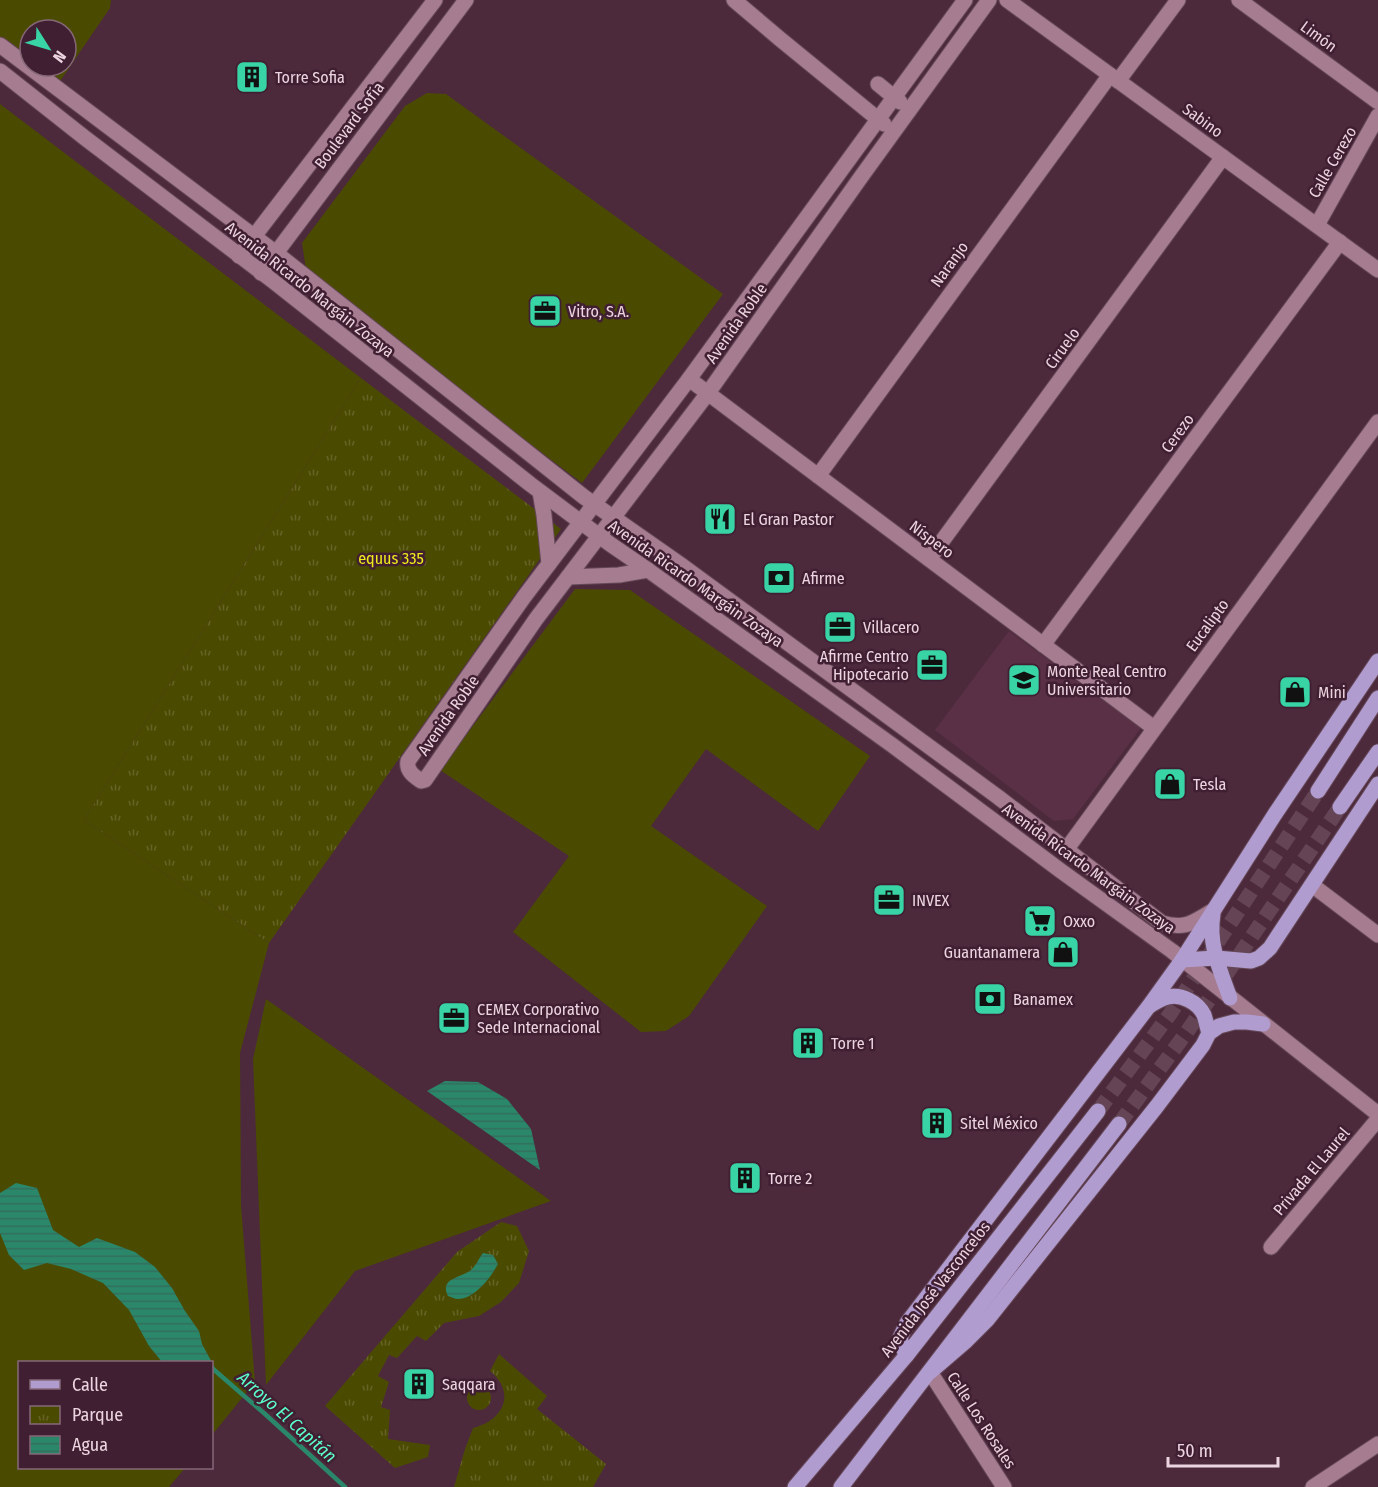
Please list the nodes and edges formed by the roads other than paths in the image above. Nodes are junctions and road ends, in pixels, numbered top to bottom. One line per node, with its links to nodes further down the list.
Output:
1 (435, 0): 21 (street, Boulevard Sofía)
2 (466, 0): 23 (street, Boulevard Sofía)
3 (734, 0): 17 (street)
4 (965, 0): 13 (street, Avenida Roble)
5 (989, 0): 15 (street, Avenida Roble)
6 (1007, 0): 11 (street, Sabino)
7 (1178, 0): 11 (street, Naranjo)
8 (1239, 0): 14 (street, Limón)
9 (0, 45): 21 (street, Avenida Ricardo Margáin Zozaya)
10 (0, 71): 24 (street, Avenida Ricardo Margáin Zozaya)
11 (1114, 78): 19 (street, Sabino); 30 (street, Naranjo)
12 (878, 84): 13 (street)
13 (894, 97): 15 (street); 17 (street, Avenida Roble)
14 (1378, 102)
15 (910, 109): 18 (street, Avenida Roble)
16 (1378, 116): 20 (street, Calle Cerezo)
17 (878, 120): 18 (street); 27 (street, Avenida Roble)
18 (894, 132): 28 (street, Avenida Roble)
19 (1223, 157): 20 (street, Sabino); 36 (street, Ciruelo)
20 (1317, 225): 22 (street, Sabino)
21 (254, 237): 23 (street, Avenida Ricardo Margáin Zozaya); 24 (street, Boulevard Sofía)
22 (1340, 242): 25 (street, Sabino); 40 (street, Cerezo)
23 (276, 253): 26 (street, Boulevard Sofía); 32 (street, Avenida Ricardo Margáin Zozaya)
24 (239, 256): 26 (street, Avenida Ricardo Margáin Zozaya)
25 (1378, 270)
26 (261, 273): 31 (street, Avenida Ricardo Margáin Zozaya)
27 (689, 379): 28 (street, Níspero); 32 (street, Avenida Roble)
28 (708, 393): 30 (street, Níspero); 33 (street, Avenida Roble)
29 (1378, 422): 45 (street, Eucalipto)
30 (818, 476): 36 (street, Níspero)
31 (540, 492): 34 (street, Avenida Ricardo Margáin Zozaya); 37 (street)
32 (594, 504): 33 (street, Avenida Ricardo Margáin Zozaya); 34 (street, Avenida Roble)
33 (613, 518): 35 (street, Avenida Roble); 50 (street, Avenida Ricardo Margáin Zozaya)
34 (580, 522): 35 (street, Avenida Ricardo Margáin Zozaya); 37 (street, Avenida Roble)
35 (599, 536): 38 (street, Avenida Ricardo Margáin Zozaya); 39 (street, Avenida Roble)
36 (930, 560): 40 (street, Níspero)
37 (549, 564): 42 (street, Avenida Roble)
38 (648, 570): 39 (street); 55 (street, Avenida Ricardo Margáin Zozaya)
39 (568, 577): 43 (street, Avenida Roble)
40 (1043, 645): 45 (street, Níspero)
41 (1378, 661): 52 (main road)
42 (466, 679): 43 (street); 43 (street, Avenida Roble)
43 (486, 692)
44 (1378, 698): 48 (main road)
45 (1154, 728): 50 (street, Eucalipto)
46 (1378, 752): 49 (main road)
47 (1378, 784): 51 (main road)
48 (1318, 791)
49 (1340, 807)
50 (1066, 850): 52 (street, Avenida Ricardo Margáin Zozaya)
51 (1312, 885): 53 (street); 54 (main road)
52 (1214, 910): 54 (main road); 55 (main road)
53 (1378, 935)
54 (1216, 958): 55 (main road); 56 (main road)
55 (1182, 960): 56 (street, Avenida Ricardo Margáin Zozaya); 57 (main road)
56 (1230, 998): 58 (street, Avenida Ricardo Margáin Zozaya)
57 (1149, 1006): 59 (main road); 65 (main road)
58 (1263, 1024): 59 (main road); 61 (street, Avenida Ricardo Margáin Zozaya)
59 (1209, 1033): 66 (main road)
60 (1098, 1111): 65 (main road, Avenida José Vasconcelos)
61 (1378, 1114)
62 (1378, 1119): 64 (street, Privada El Laurel)
63 (1119, 1124): 66 (main road)
64 (1271, 1247)
65 (906, 1356): 68 (main road, Avenida José Vasconcelos)
66 (930, 1372): 69 (main road); 70 (street, Calle Los Rosales)
67 (1378, 1444): 71 (street)
68 (795, 1487)
69 (841, 1487)
70 (1004, 1487)
71 (1313, 1487)

